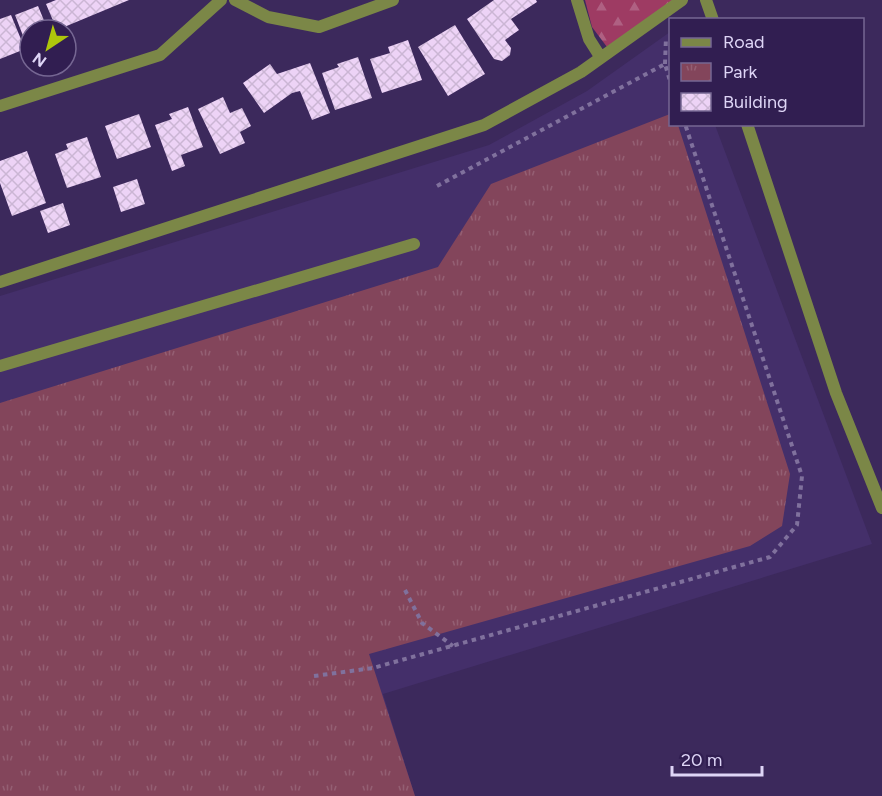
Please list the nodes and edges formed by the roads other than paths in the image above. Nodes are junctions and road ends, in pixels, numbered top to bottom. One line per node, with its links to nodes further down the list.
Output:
1 (221, 0): 9 (street)
2 (235, 0): 3 (street)
3 (393, 0)
4 (577, 0): 8 (street)
5 (682, 0): 8 (street)
6 (706, 0): 7 (street)
7 (712, 18)
8 (601, 58): 12 (street)
9 (0, 106)
10 (748, 126): 14 (street)
11 (414, 244): 13 (street)
12 (0, 282)
13 (0, 366)
14 (882, 508)

